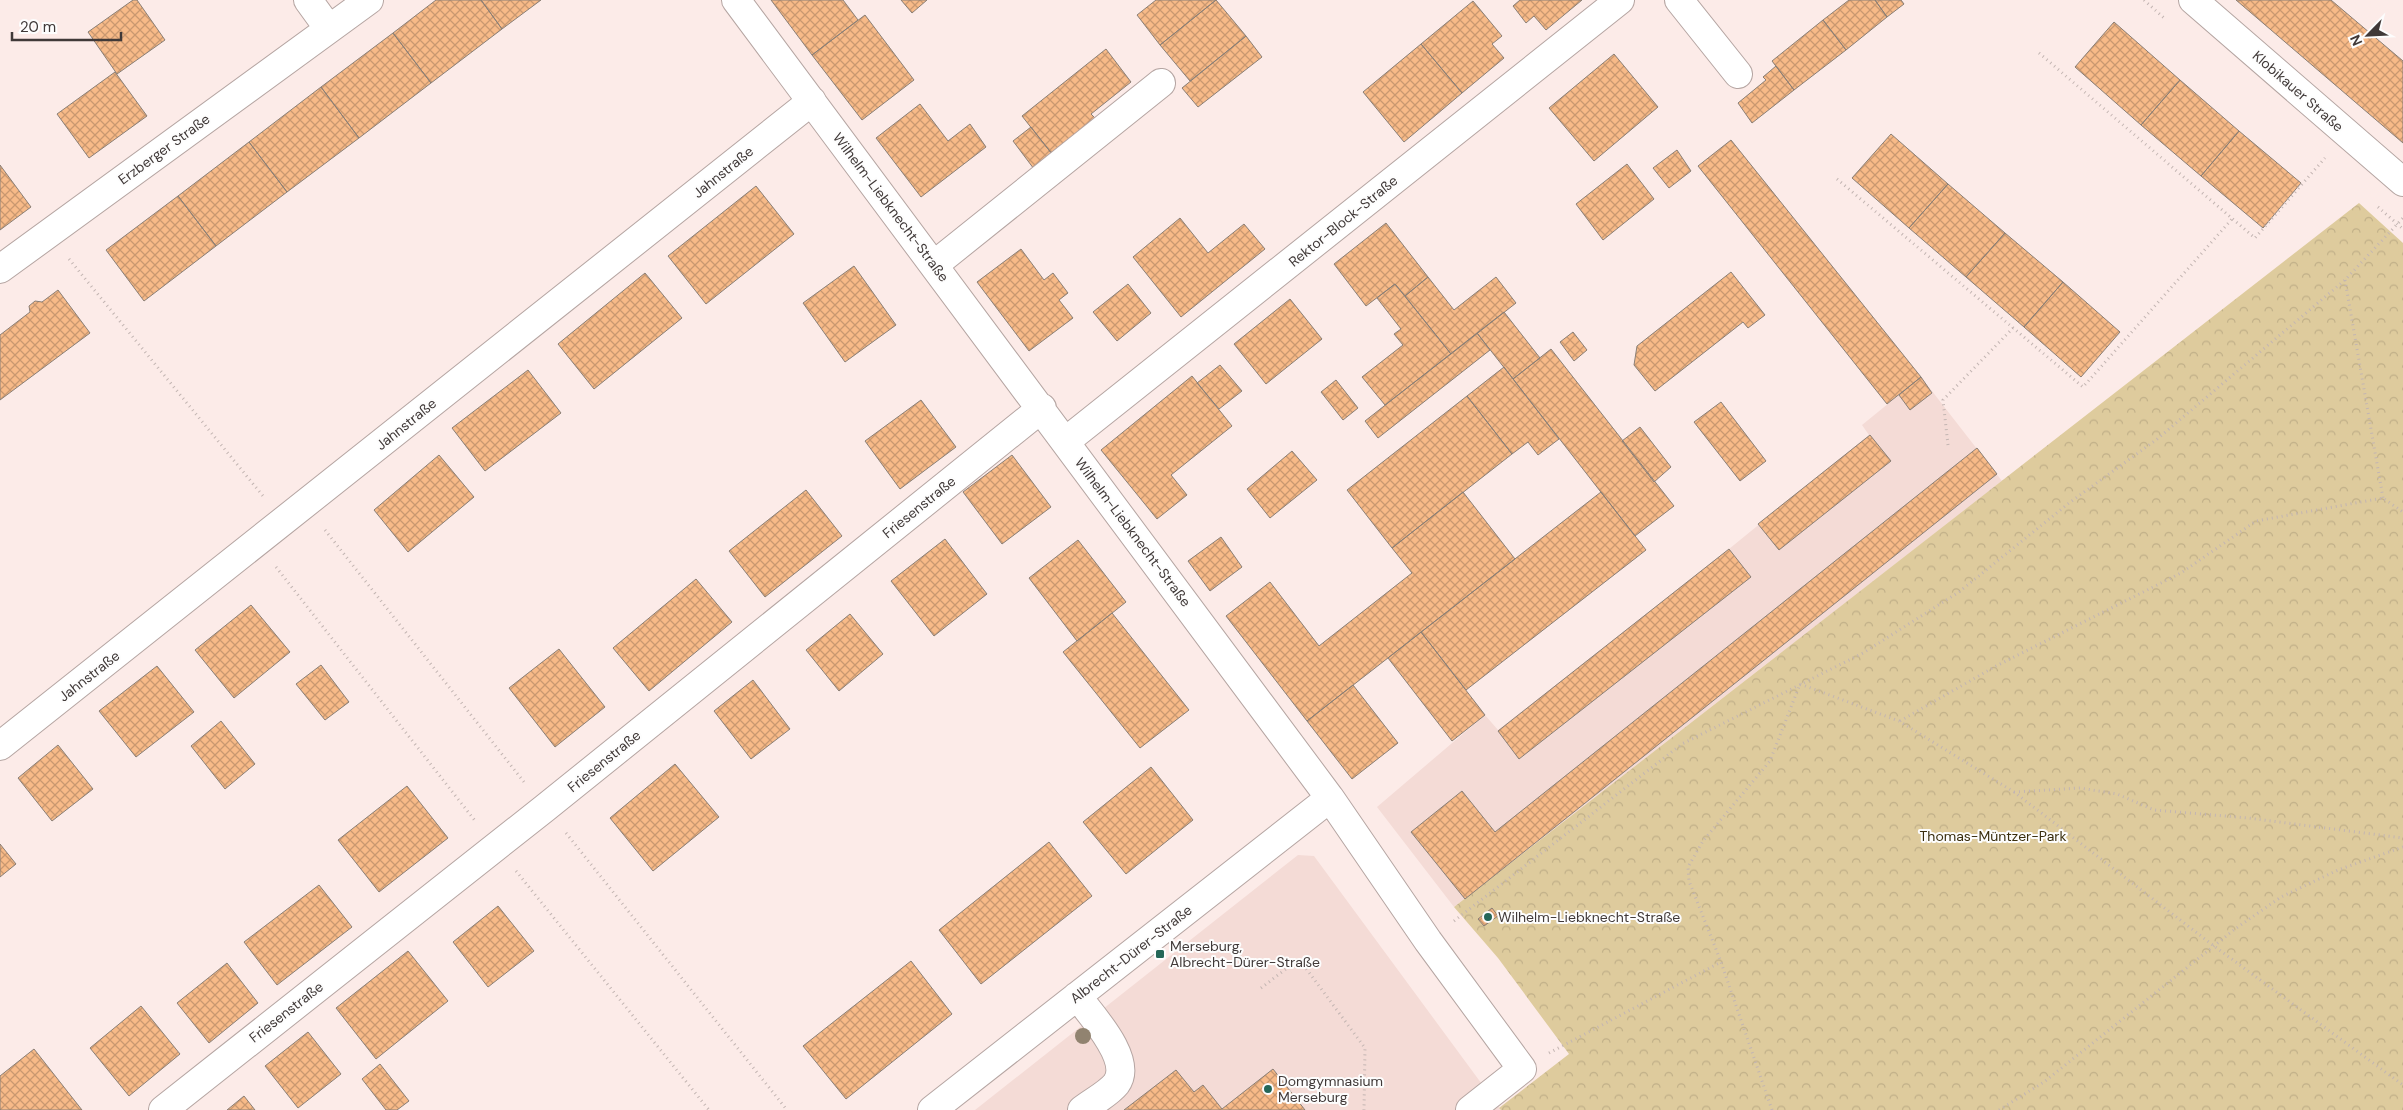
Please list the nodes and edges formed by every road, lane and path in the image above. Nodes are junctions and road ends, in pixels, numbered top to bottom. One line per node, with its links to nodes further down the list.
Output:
1 (308, 0): 7 (street)
2 (369, 0): 7 (street, Erzberger Straße)
3 (736, 0): 11 (street, Wilhelm-Liebknecht-Straße)
4 (1620, 0): 23 (street, Rektor-Block-Straße)
5 (1679, 0): 9 (street)
6 (2193, 0): 12 (street, Klobikauer Straße)
7 (329, 30): 17 (street, Erzberger Straße)
8 (2039, 53): 16 (path)
9 (1738, 74)
10 (1161, 83): 18 (street)
11 (812, 101): 18 (street, Wilhelm-Liebknecht-Straße); 27 (street, Jahnstraße)
12 (2347, 132): 14 (street, Klobikauer Straße); 16 (path)
13 (1837, 179): 21 (path)
14 (2403, 182)
15 (2403, 218): 20 (path)
16 (2232, 219): 21 (path)
17 (48, 234): 19 (street, Erzberger Straße); 27 (path)
18 (934, 265): 22 (street, Wilhelm-Liebknecht-Straße)
19 (0, 269)
20 (2346, 280): 25 (path); 28 (path)
21 (2013, 328): 24 (path)
22 (1042, 408): 23 (street, Wilhelm-Liebknecht-Straße); 43 (street, Friesenstraße)
23 (1066, 441): 32 (street, Wilhelm-Liebknecht-Straße)
24 (1948, 445)
25 (2383, 498): 26 (path); 29 (path)
26 (2403, 512)
27 (284, 522): 30 (street, Jahnstraße)
28 (1800, 684): 29 (path); 35 (path); 37 (path)
29 (1899, 721): 31 (path)
30 (0, 746)
31 (2014, 792): 33 (path); 36 (path)
32 (1330, 798): 35 (street, Wilhelm-Liebknecht-Straße); 39 (street, Albrecht-Dürer-Straße)
33 (2403, 838)
34 (2403, 847): 36 (path)
35 (1428, 941): 46 (street, Wilhelm-Liebknecht-Straße)
36 (2214, 946): 41 (path); 48 (path)
37 (1721, 962): 40 (path); 47 (path)
38 (1261, 988): 45 (path)
39 (1077, 996): 42 (street, Albrecht-Dürer-Straße); 44 (street)
40 (1564, 1044)
41 (2403, 1084)
42 (940, 1107)
43 (163, 1110)
44 (1082, 1110)
45 (1364, 1110)
46 (1470, 1110)
47 (1772, 1110)
48 (1999, 1110)

